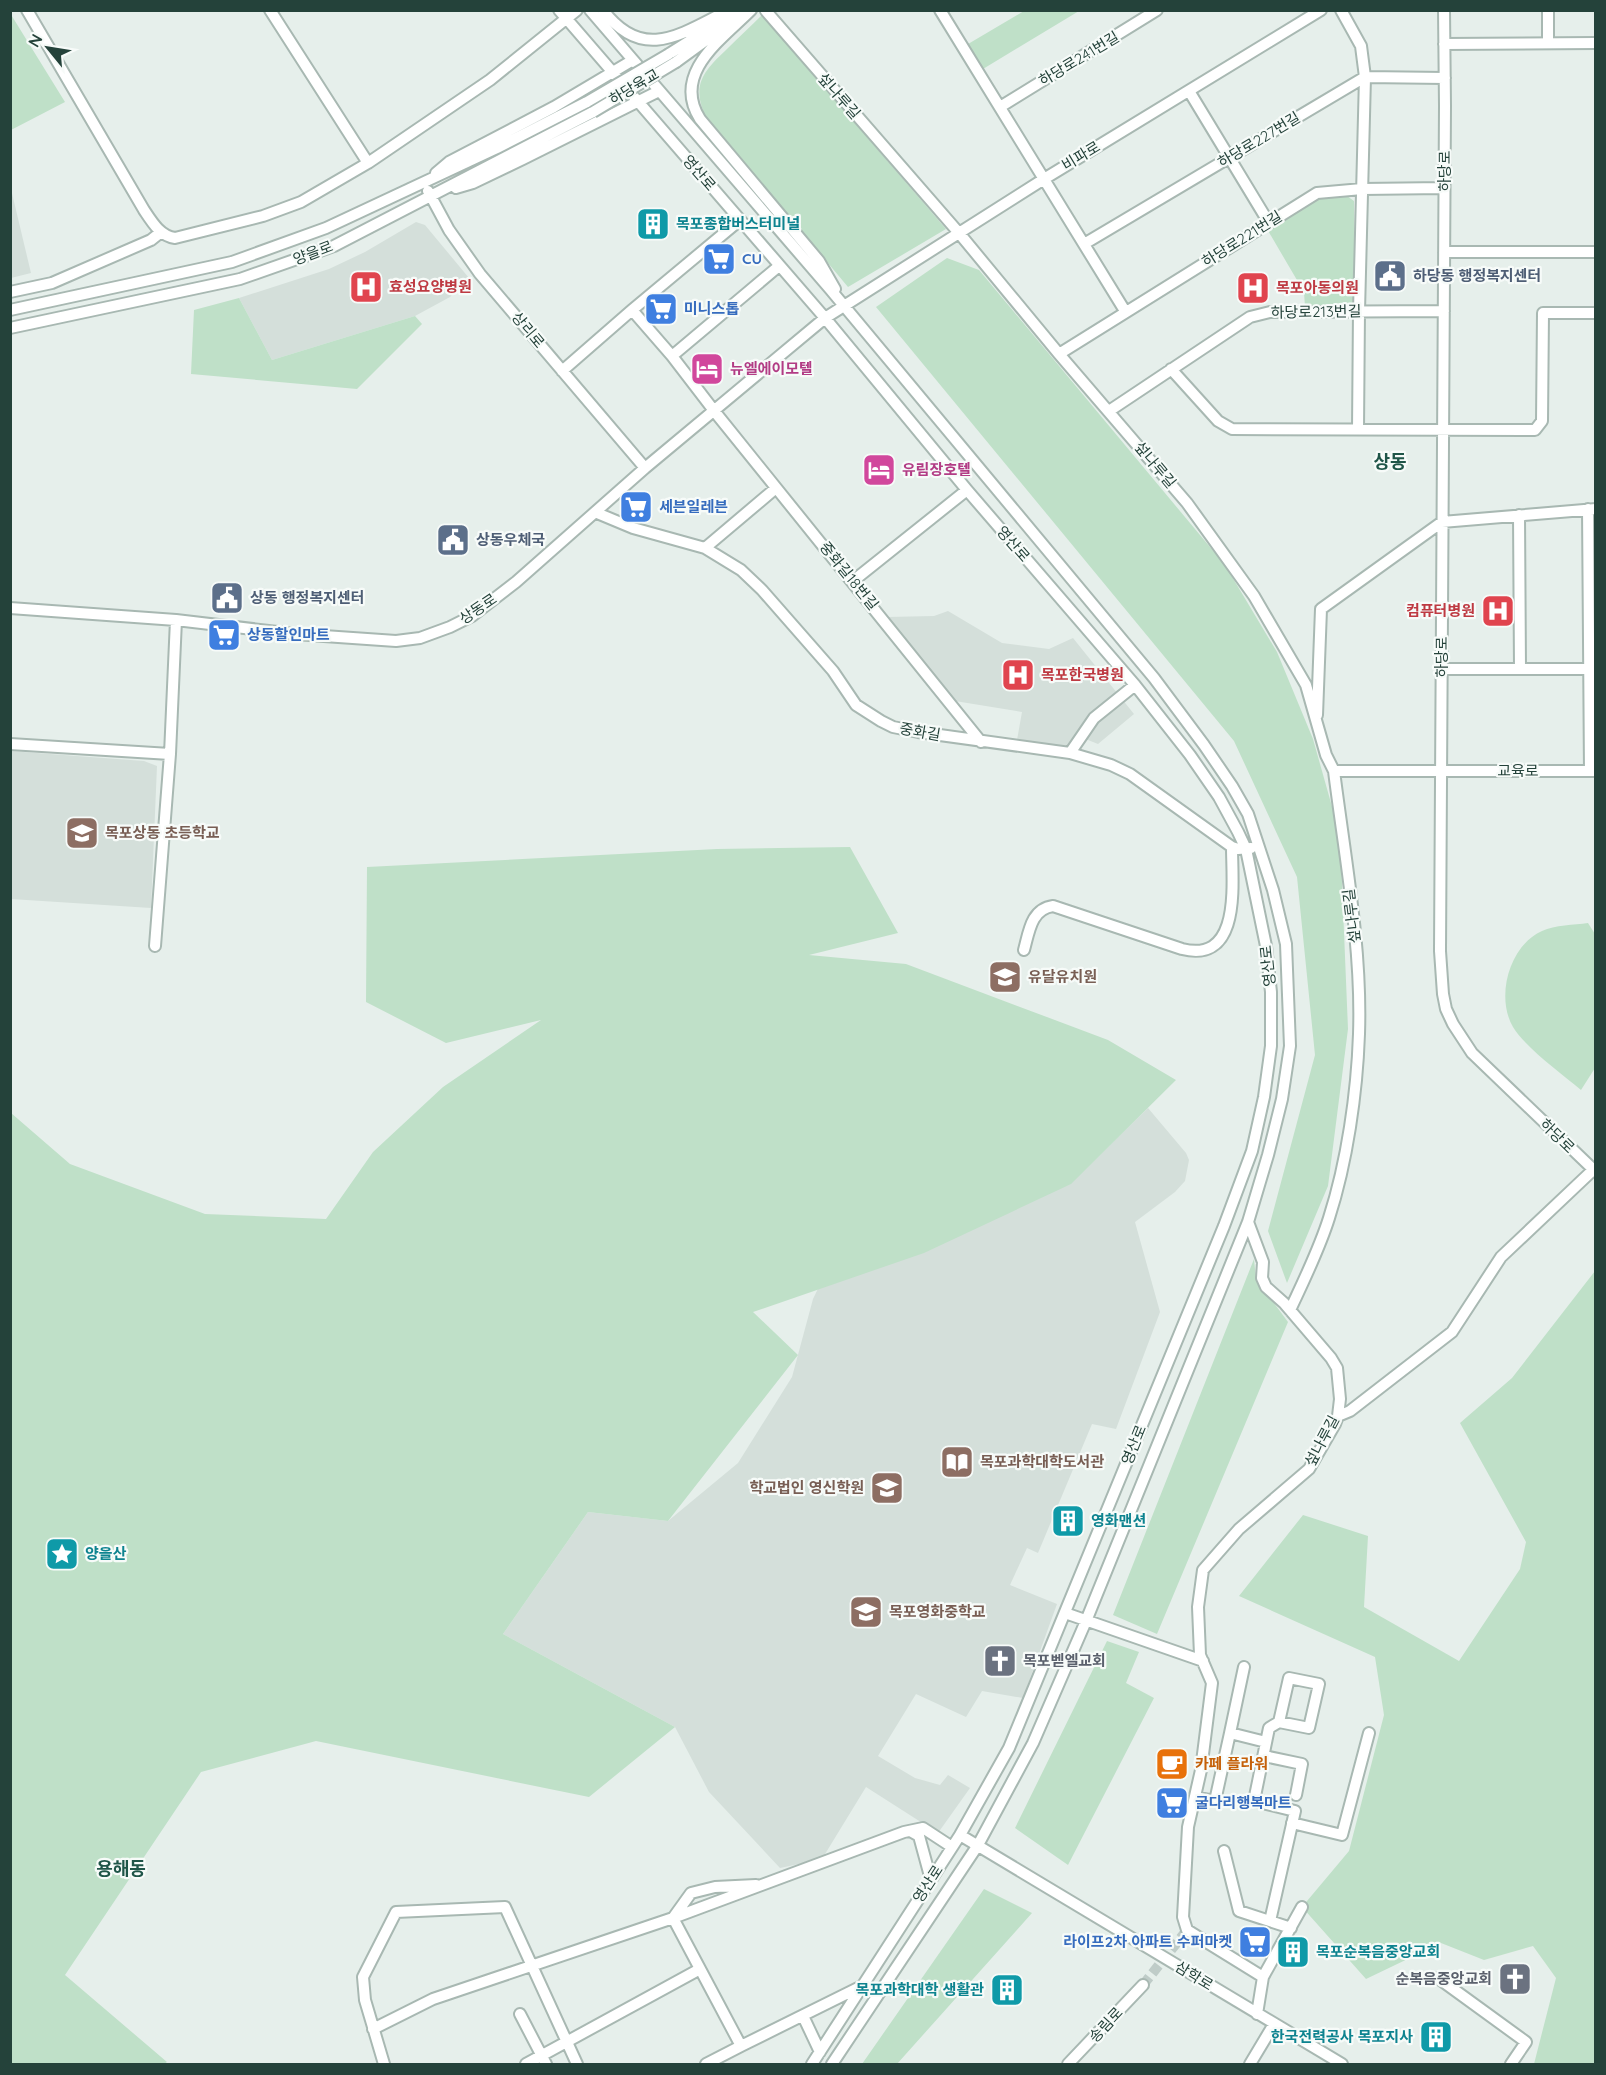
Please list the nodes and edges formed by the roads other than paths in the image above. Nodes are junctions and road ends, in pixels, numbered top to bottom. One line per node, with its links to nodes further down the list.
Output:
1 (27, 10): 41 (street)
2 (270, 10): 33 (street)
3 (576, 10): 17 (street)
4 (590, 10): 22 (street, 영산로)
5 (603, 10): 6 (street)
6 (729, 10)
7 (739, 10): 21 (street)
8 (746, 10): 21 (street)
9 (752, 10): 48 (street)
10 (1158, 10): 30 (street, 하당로241번길)
11 (1321, 10): 27 (street, 비파로)
12 (1341, 10): 24 (street)
13 (1444, 10): 20 (street, 하당로)
14 (1548, 10): 18 (street)
15 (766, 11): 42 (street, 섶나루길)
16 (942, 11): 30 (street)
17 (562, 15): 23 (street, 영산로); 33 (street)
18 (1548, 43): 19 (street); 20 (street)
19 (1596, 43)
20 (1444, 44): 25 (street, 하당로)
21 (672, 58): 28 (street, 하당육교, bridge); 31 (street, 하당육교, bridge)
22 (633, 60): 23 (street); 26 (street, 영산로)
23 (612, 72): 29 (street, 영산로); 35 (street)
24 (1365, 77): 25 (street); 32 (street, 하당로227번길); 37 (street)
25 (1445, 78): 36 (street, 하당로)
26 (659, 91): 29 (street); 48 (street, 영산로)
27 (1189, 91): 32 (street); 34 (street, 비파로)
28 (587, 102): 35 (street, 양을로)
29 (638, 103): 38 (street); 39 (street, 영산로)
30 (1000, 107): 34 (street)
31 (592, 112): 38 (street, 양을로)
32 (1230, 158): 40 (street); 43 (street, 하당로227번길)
33 (368, 163): 41 (street)
34 (1044, 179): 42 (street, 비파로); 43 (street)
35 (424, 183): 38 (street, 상리로); 49 (street, 양을로)
36 (1444, 188): 37 (street, 하당로221번길); 44 (street, 하당로)
37 (1362, 189): 40 (street, 하당로221번길); 52 (street)
38 (430, 197): 56 (street, 양을로); 60 (street, 상리로)
39 (740, 220): 46 (street, 영산로); 50 (street)
40 (1269, 223): 51 (street, 하당로221번길)
41 (161, 232): 47 (street)
42 (959, 233): 48 (street, 비파로); 57 (street, 섶나루길)
43 (1084, 244): 51 (street)
44 (1444, 252): 45 (street); 53 (street, 하당로)
45 (1596, 252)
46 (779, 266): 55 (street, 영산로); 58 (street)
47 (10, 292)
48 (843, 305): 55 (street, 상동로); 88 (street, 영산로)
49 (10, 310)
50 (632, 310): 58 (street, 중화길18번길); 60 (street)
51 (1125, 311): 57 (street, 하당로221번길)
52 (1359, 311): 53 (street, 하당로213번길); 59 (street, 하당로213번길); 63 (street)
53 (1444, 311): 64 (street, 하당로)
54 (1596, 313): 64 (street)
55 (825, 318): 62 (street, 상동로); 67 (street, 영산로)
56 (10, 328)
57 (1059, 354): 61 (street, 섶나루길)
58 (672, 356): 62 (street, 중화길18번길)
59 (1171, 369): 61 (street, 하당로213번길); 63 (street)
60 (562, 371): 65 (street, 상리로)
61 (1109, 411): 80 (street, 섶나루길)
62 (715, 412): 65 (street, 상동로); 66 (street, 중화길18번길)
63 (1358, 429): 64 (street)
64 (1443, 429): 71 (street, 하당로)
65 (645, 468): 69 (street, 상동로)
66 (776, 489): 72 (street); 73 (street, 중화길18번길)
67 (967, 490): 73 (street); 79 (street, 영산로)
68 (1592, 509): 70 (street); 78 (street)
69 (597, 513): 72 (street, 중화길); 75 (street, 상동로)
70 (1520, 514): 71 (street); 77 (street)
71 (1442, 522): 76 (street, 하당로); 80 (street)
72 (705, 548): 81 (street, 중화길)
73 (853, 581): 81 (street, 중화길18번길)
74 (10, 608): 75 (street, 상동로)
75 (176, 620): 84 (street)
76 (1442, 669): 77 (street); 86 (street, 하당로)
77 (1520, 669): 78 (street)
78 (1592, 669): 87 (street)
79 (1135, 685): 83 (street); 90 (street, 영산로)
80 (1316, 721): 85 (street, 섶나루길)
81 (981, 742): 83 (street, 중화길)
82 (10, 744): 84 (street)
83 (1070, 753): 89 (street, 중화길)
84 (170, 754): 91 (street)
85 (1334, 771): 86 (street, 교육로); 95 (street, 섶나루길)
86 (1441, 771): 87 (street, 교육로); 93 (street, 하당로)
87 (1593, 771)
88 (1260, 846): 90 (street, 중화길); 94 (street, 영산로)
89 (1232, 847): 90 (street, 중화길); 92 (street)
90 (1246, 849): 97 (street, 영산로)
91 (155, 946)
92 (1024, 950)
93 (1594, 1171): 96 (street)
94 (1248, 1222): 95 (street); 98 (street, 영산로)
95 (1290, 1310): 96 (street, 섶나루길)
96 (1338, 1416): 99 (street, 섶나루길)
97 (1065, 1613): 98 (street); 110 (street, 영산로)
98 (1086, 1621): 99 (street); 111 (street, 영산로)
99 (1203, 1661): 107 (street, 섶나루길)
100 (1244, 1667): 102 (street)
101 (1279, 1722): 101 (street); 104 (street)
102 (1230, 1733): 104 (street); 107 (street)
103 (1369, 1733): 108 (street)
104 (1266, 1742): 105 (street)
105 (1263, 1756): 106 (street); 108 (street)
106 (1296, 1795)
107 (1195, 1797): 122 (street, 섶나루길)
108 (1292, 1823): 118 (street)
109 (910, 1831): 112 (street); 114 (street); 115 (street)
110 (960, 1835): 111 (street); 112 (street, 영산로)
111 (978, 1845): 127 (street, 삼학로); 140 (street, 영산로)
112 (952, 1848): 114 (street, 영산로)
113 (1224, 1851): 118 (street)
114 (931, 1880): 125 (street, 영산로)
115 (765, 1885): 117 (street); 117 (street)
116 (1302, 1906): 119 (street)
117 (673, 1918): 120 (street); 121 (street)
118 (1270, 1921): 119 (street)
119 (1291, 1928): 122 (street)
120 (533, 1965): 130 (street); 130 (street); 131 (street)
121 (700, 1969): 131 (street); 132 (street)
122 (1263, 1977): 127 (street)
123 (1438, 1978): 144 (street)
124 (1143, 1985): 141 (street, 송림로)
125 (862, 1986): 128 (street); 133 (street, 영산로)
126 (520, 2014): 134 (street)
127 (1257, 2014): 129 (street, 삼학로)
128 (803, 2016): 132 (street); 133 (street)
129 (1274, 2024): 142 (street); 143 (street, 삼학로)
130 (373, 2029): 135 (street)
131 (566, 2043): 134 (street); 137 (street)
132 (741, 2046): 138 (street)
133 (820, 2052): 139 (street, 영산로)
134 (544, 2060): 136 (street)
135 (384, 2064)
136 (526, 2064)
137 (577, 2064)
138 (706, 2064)
139 (812, 2064)
140 (832, 2064)
141 (1068, 2064)
142 (1250, 2064)
143 (1342, 2064)
144 (1511, 2064)

